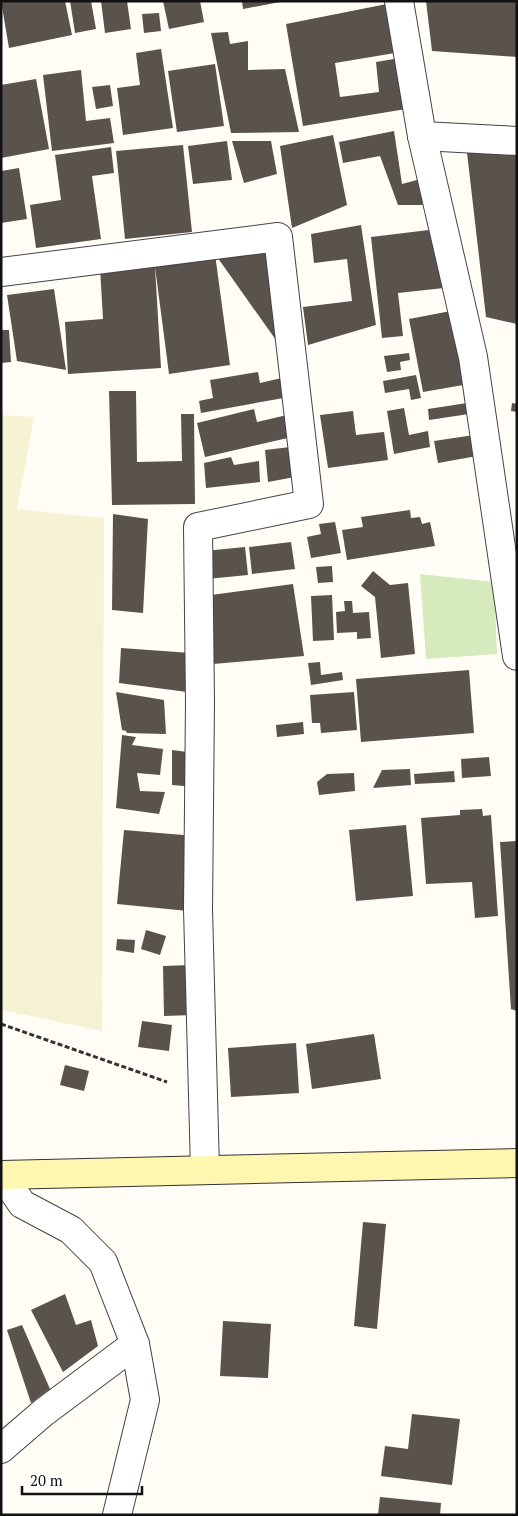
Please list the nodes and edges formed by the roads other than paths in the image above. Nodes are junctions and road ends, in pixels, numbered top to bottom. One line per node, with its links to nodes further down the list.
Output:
1 (399, 1): 2 (street)
2 (422, 136): 3 (street); 5 (street)
3 (517, 141)
4 (1, 272): 8 (street)
5 (513, 601): 6 (street)
6 (517, 656)
7 (517, 1163): 8 (main road)
8 (205, 1170): 9 (main road)
9 (2, 1175): 10 (street)
10 (135, 1344): 11 (street); 12 (street)
11 (1, 1449)
12 (117, 1515)

